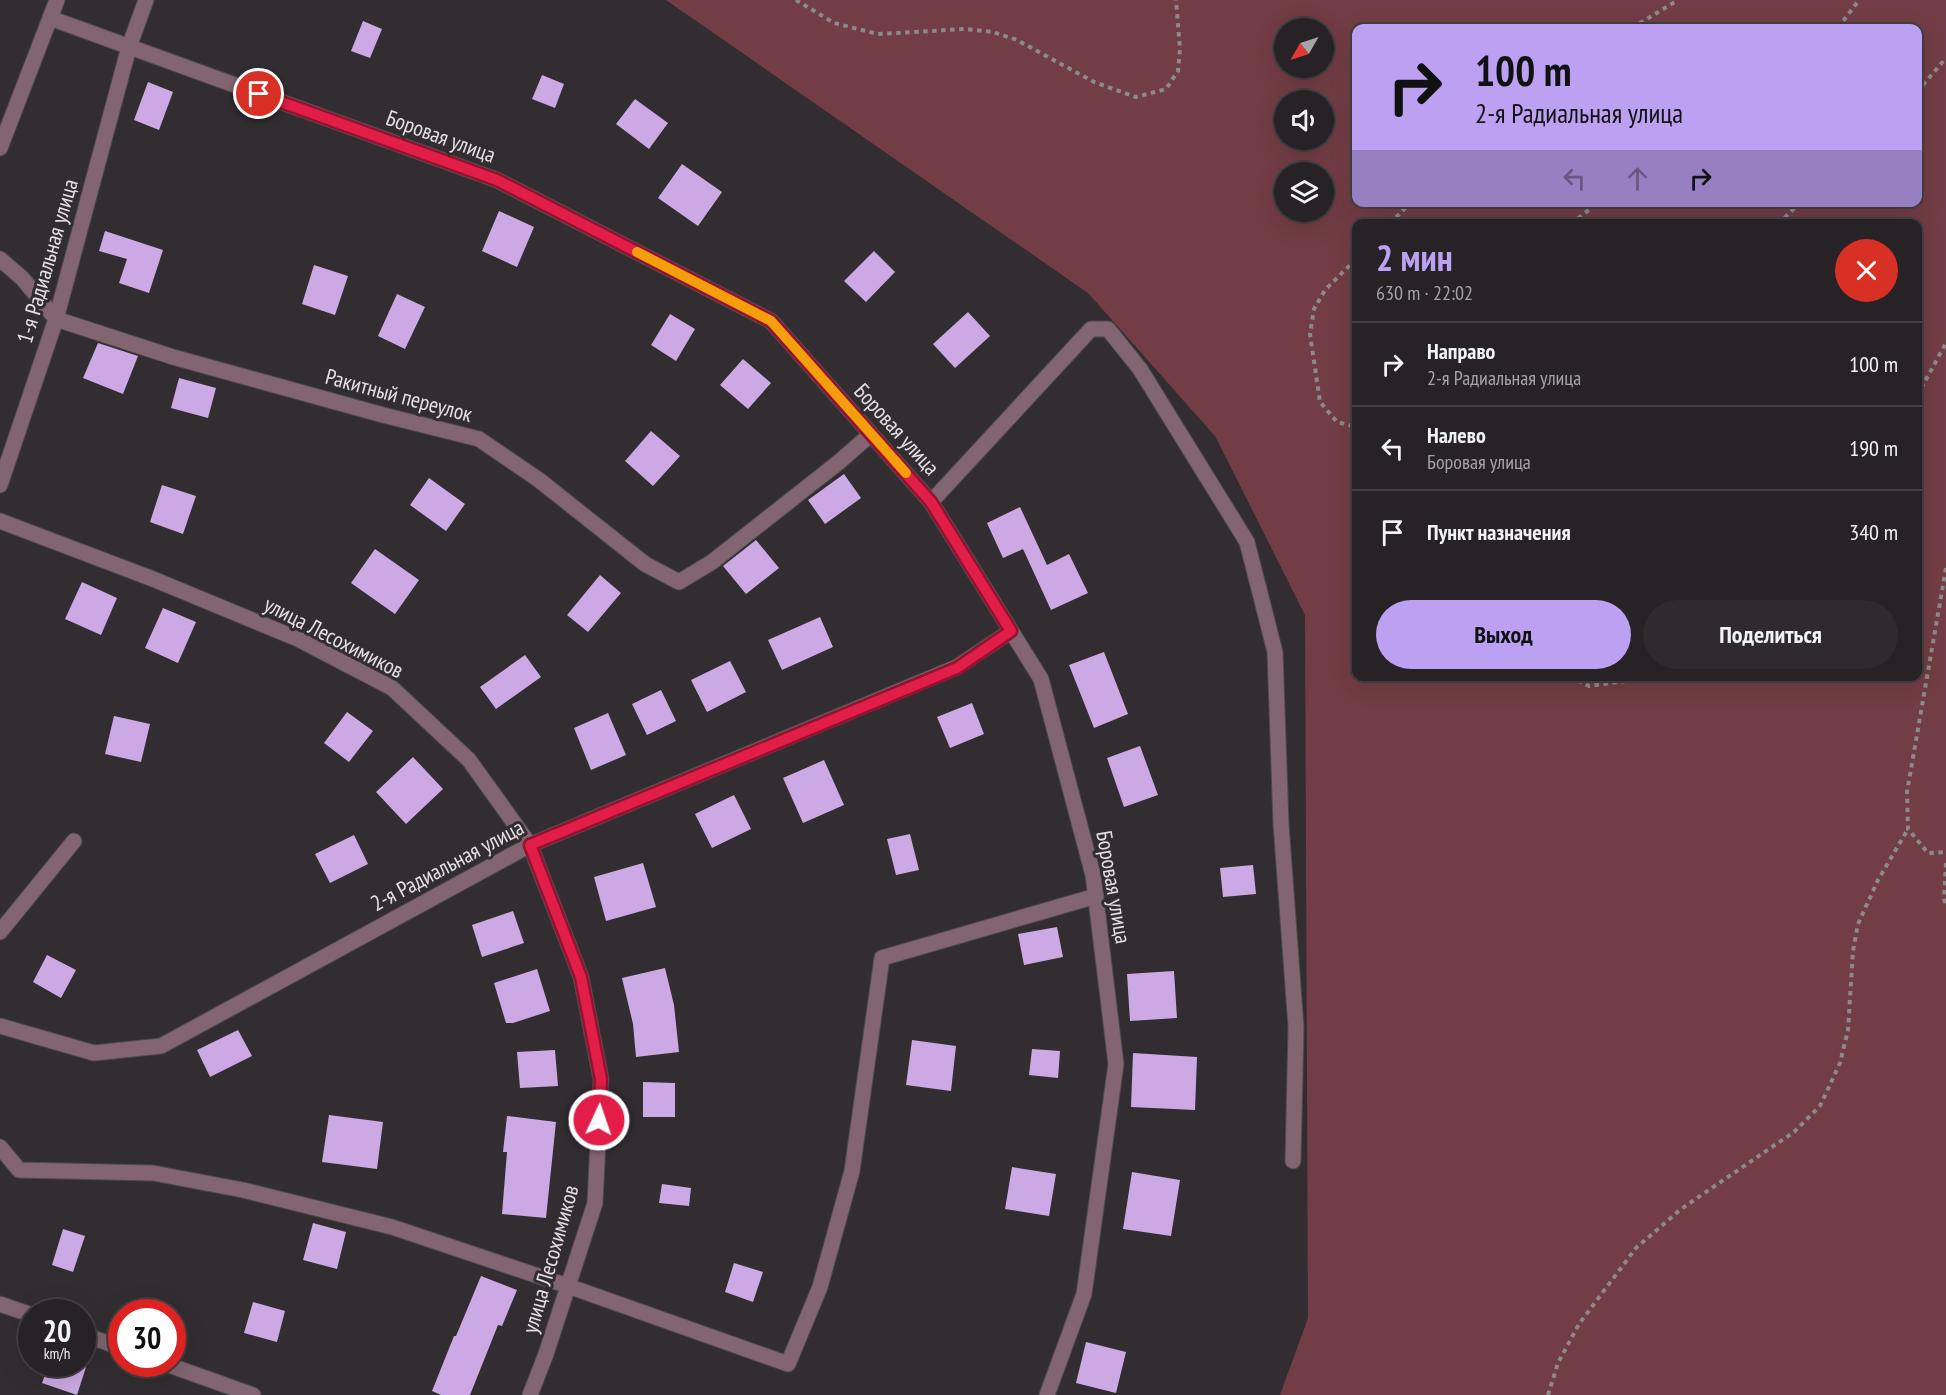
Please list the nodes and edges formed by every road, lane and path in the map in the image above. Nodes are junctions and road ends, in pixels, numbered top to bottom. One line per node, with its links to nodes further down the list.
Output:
1 (57, 0): 7 (street)
2 (146, 0): 10 (street, 1-я Радиальная улица)
3 (796, 0): 4 (path)
4 (1176, 0)
5 (1678, 0): 8 (path)
6 (1859, 0): 9 (path)
7 (50, 18): 10 (street, Боровая улица); 13 (street)
8 (1639, 24)
9 (1842, 24)
10 (129, 47): 22 (street, 1-я Радиальная улица); 26 (street, Боровая улица)
11 (1946, 58): 12 (path)
12 (1922, 86)
13 (0, 148)
14 (1406, 207): 17 (path)
15 (1593, 207): 18 (path)
16 (1795, 207): 19 (path)
17 (1395, 219)
18 (1577, 219)
19 (1783, 219)
20 (0, 259): 22 (street)
21 (1352, 263): 25 (path)
22 (56, 319): 26 (street, Ракитный переулок); 27 (street, 1-я Радиальная улица)
23 (1946, 343): 24 (path)
24 (1922, 387)
25 (1352, 425)
26 (871, 434): 28 (street, Боровая улица)
27 (0, 485)
28 (931, 502): 31 (street, Боровая улица); 44 (street)
29 (0, 521): 36 (street, улица Лесохимиков)
30 (1946, 568): 34 (path)
31 (1011, 631): 36 (street, 2-я Радиальная улица); 39 (street, Боровая улица)
32 (1580, 681): 33 (path)
33 (1626, 681)
34 (1908, 830): 37 (path); 52 (path)
35 (74, 841): 41 (street)
36 (530, 845): 42 (street, 2-я Радиальная улица); 45 (street, улица Лесохимиков)
37 (1946, 852)
38 (1946, 863): 40 (path)
39 (1096, 896): 45 (street); 51 (street, Боровая улица)
40 (1946, 904)
41 (0, 932)
42 (0, 1026)
43 (0, 1147): 45 (street)
44 (1293, 1161)
45 (568, 1286): 50 (street, улица Лесохимиков)
46 (0, 1304): 47 (street)
47 (18, 1310)
48 (186, 1371): 49 (street)
49 (253, 1395)
50 (530, 1395)
51 (1047, 1395)
52 (1548, 1395)

